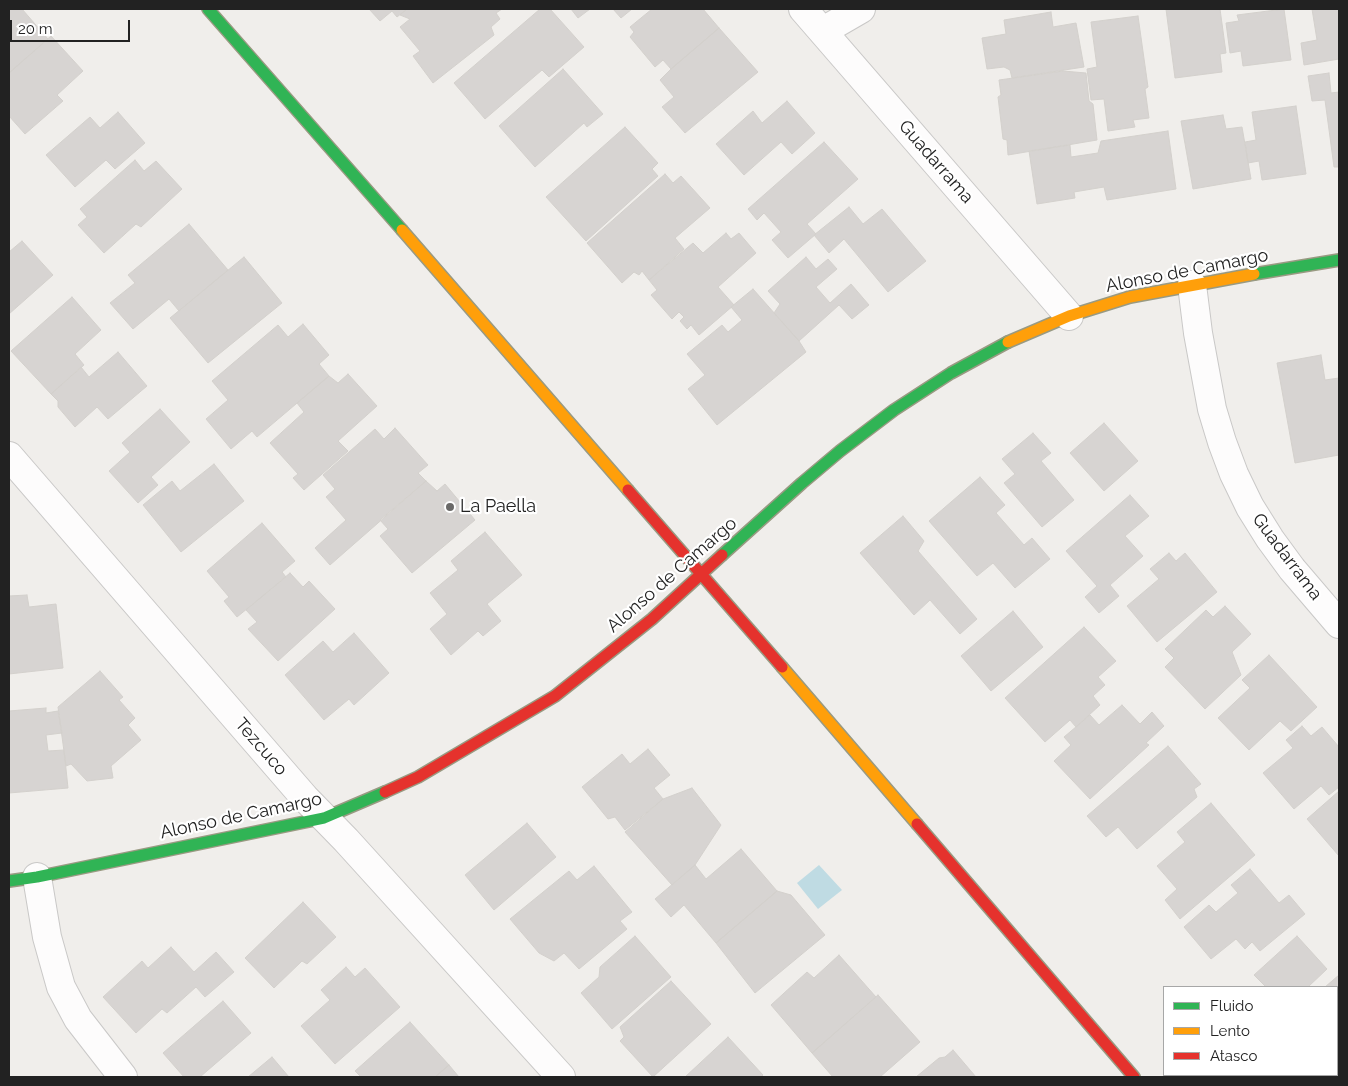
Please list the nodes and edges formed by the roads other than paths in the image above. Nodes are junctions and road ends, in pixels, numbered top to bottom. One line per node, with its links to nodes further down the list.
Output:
1 (208, 9): 9 (street)
2 (803, 9): 4 (street, Guadarrama)
3 (861, 9): 4 (street)
4 (823, 31): 7 (street, Guadarrama)
5 (1339, 260): 6 (street, Alonso de Camargo)
6 (1192, 285): 7 (street, Alonso de Camargo); 10 (street, Guadarrama)
7 (1069, 316): 9 (street, Alonso de Camargo)
8 (9, 457): 11 (street, Tezcuco)
9 (701, 576): 11 (street, Alonso de Camargo); 16 (street)
10 (1339, 624)
11 (324, 818): 12 (street, Alonso de Camargo); 15 (street, Tezcuco)
12 (37, 877): 13 (street, Alonso de Camargo); 14 (street)
13 (9, 881)
14 (123, 1077)
15 (561, 1077)
16 (1134, 1077)

